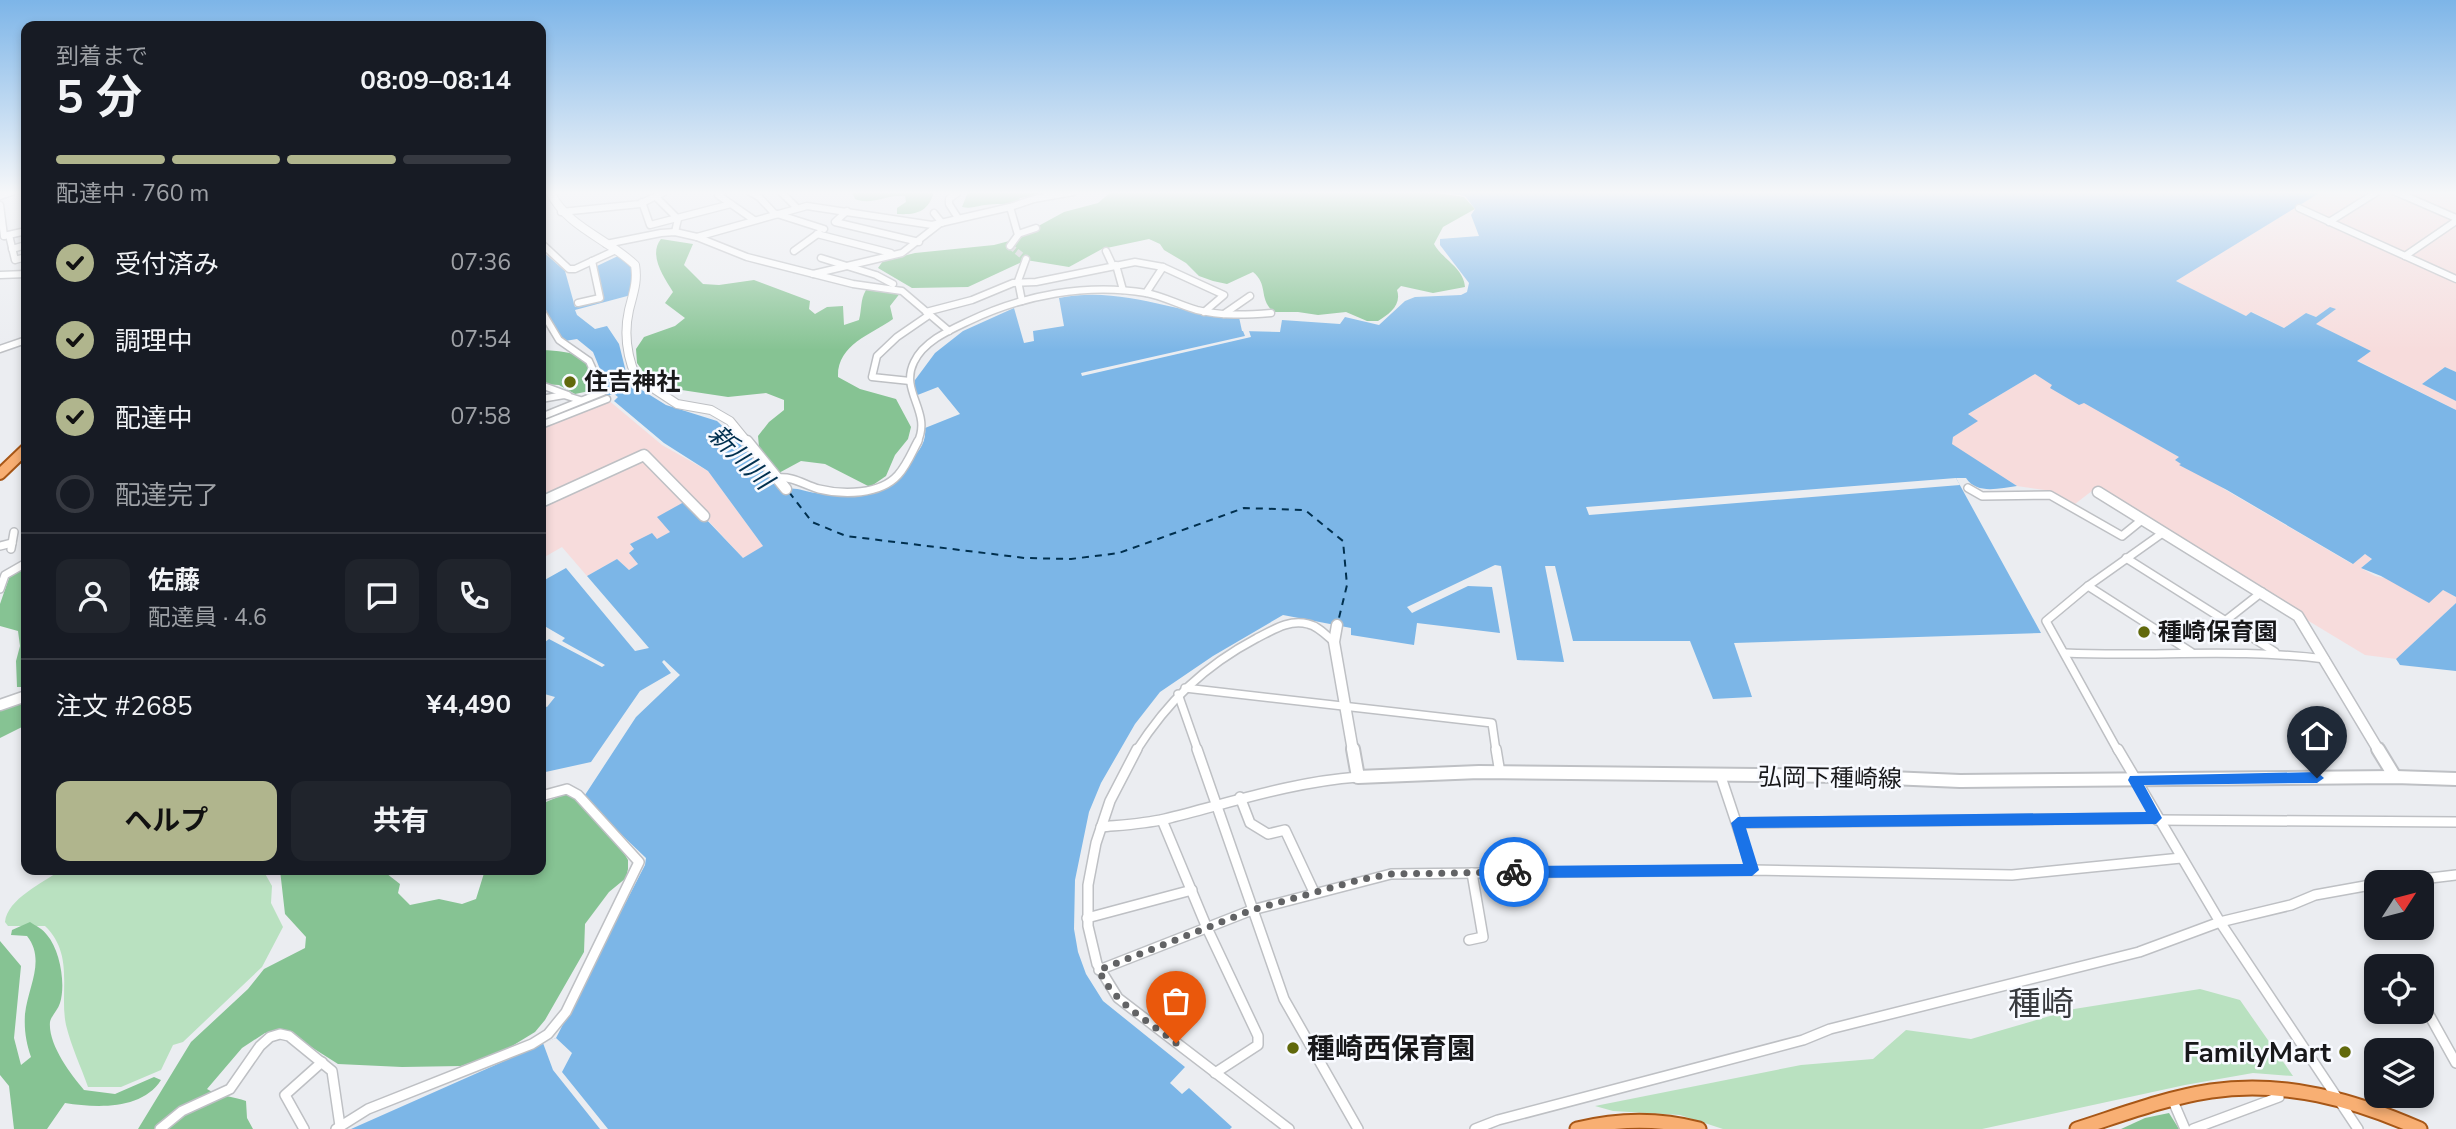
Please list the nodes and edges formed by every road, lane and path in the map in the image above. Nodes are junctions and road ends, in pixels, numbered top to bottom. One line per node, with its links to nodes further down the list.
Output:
1 (10, 245): 10 (street)
2 (608, 245): 12 (main road)
3 (716, 245): 25 (street)
4 (803, 245): 13 (street)
5 (856, 245): 15 (street)
6 (915, 245): 15 (street)
7 (2380, 245): 16 (street)
8 (2421, 245): 16 (street)
9 (21, 246): 10 (street)
10 (12, 248): 17 (street)
11 (546, 248): 20 (street)
12 (616, 250): 20 (street); 55 (main road)
13 (794, 251)
14 (1106, 251): 21 (street)
15 (894, 255): 22 (street)
16 (2405, 256): 27 (street)
17 (21, 258)
18 (821, 258): 22 (street)
19 (1026, 259): 28 (street)
20 (593, 261): 35 (street)
21 (1114, 265): 23 (street); 28 (street); 30 (street)
22 (851, 266): 25 (street); 29 (street)
23 (1163, 267): 31 (street); 33 (street)
24 (21, 274): 26 (street)
25 (813, 274): 38 (street)
26 (0, 275)
27 (2456, 278)
28 (1016, 283): 34 (street); 38 (street)
29 (892, 284)
30 (1124, 290): 31 (street); 34 (street)
31 (1146, 293): 37 (street)
32 (1250, 296): 36 (street)
33 (1219, 300): 36 (street); 37 (street)
34 (1022, 302): 42 (street)
35 (578, 303)
36 (1234, 307): 40 (street)
37 (1204, 312): 40 (street)
38 (928, 313): 42 (street); 45 (street)
39 (1271, 313): 40 (street)
40 (1224, 314)
41 (546, 318): 50 (street)
42 (949, 331): 45 (street)
43 (21, 342): 44 (street)
44 (0, 349)
45 (910, 380): 55 (street)
46 (546, 387): 47 (street)
47 (571, 397): 48 (street); 50 (street)
48 (546, 398)
49 (607, 399): 52 (street)
50 (581, 400): 51 (street)
51 (546, 415)
52 (546, 423)
53 (21, 454): 54 (main road)
54 (0, 474)
55 (777, 478): 57 (main road)
56 (1968, 488): 61 (street)
57 (786, 489)
58 (2098, 492): 61 (main road)
59 (546, 500): 60 (main road)
60 (704, 516)
61 (2143, 519): 63 (main road)
62 (14, 532): 64 (street)
63 (2165, 532): 65 (street); 69 (main road)
64 (0, 547)
65 (2126, 558): 67 (street); 70 (street)
66 (21, 566): 68 (street)
67 (2088, 586): 73 (street); 74 (street)
68 (0, 589)
69 (2262, 592): 70 (street); 76 (main road)
70 (2225, 621): 75 (street)
71 (1337, 625): 72 (main road)
72 (1334, 642): 77 (street); 80 (main road)
73 (2191, 652): 74 (street); 75 (street)
74 (2065, 653): 86 (street)
75 (2276, 653): 76 (street)
76 (2326, 660): 84 (main road)
77 (1181, 691): 80 (street); 89 (street); 94 (street)
78 (21, 698): 79 (main road)
79 (0, 705)
80 (1346, 705): 81 (street); 82 (main road)
81 (1500, 772): 82 (main road, 弘岡下種崎線); 83 (main road, 弘岡下種崎線)
82 (1358, 777): 88 (street)
83 (1721, 777): 86 (main road, 弘岡下種崎線); 93 (street)
84 (2395, 777): 85 (main road, 弘岡下種崎線); 86 (main road, 弘岡下種崎線)
85 (2456, 779)
86 (2134, 780): 90 (street)
87 (546, 795): 116 (street)
88 (1240, 797): 89 (street); 102 (street)
89 (1217, 803): 91 (street); 103 (street)
90 (2156, 819): 92 (street); 93 (street); 95 (street)
91 (1162, 820): 94 (street); 101 (street)
92 (2456, 822)
93 (1738, 823): 96 (street)
94 (1101, 827): 104 (street)
95 (2181, 858): 96 (street); 105 (street)
96 (1752, 870): 97 (street)
97 (1472, 873): 102 (street); 107 (street)
98 (2456, 875): 99 (street)
99 (2434, 878)
100 (2364, 886): 105 (street)
101 (1192, 890): 104 (street); 106 (street)
102 (1314, 892): 103 (street)
103 (1252, 910): 106 (street); 120 (street)
104 (1087, 918): 108 (street)
105 (2220, 922): 114 (street); 121 (street)
106 (1207, 928): 108 (street); 112 (street)
107 (1469, 940)
108 (1099, 970): 112 (street)
109 (2434, 1024): 111 (street)
110 (322, 1062): 116 (street); 117 (street); 118 (street)
111 (2456, 1063)
112 (1215, 1073): 119 (street)
113 (2277, 1090): 114 (main road); 115 (main road); 126 (street)
114 (2337, 1098): 127 (street); 128 (main road)
115 (2173, 1101): 124 (main road); 125 (street)
116 (338, 1127)
117 (160, 1129)
118 (304, 1129)
119 (1289, 1129)
120 (1359, 1129)
121 (1475, 1129)
122 (1577, 1129): 123 (main road)
123 (1699, 1129)
124 (2077, 1129)
125 (2185, 1129)
126 (2193, 1129)
127 (2358, 1129)
128 (2420, 1129)

